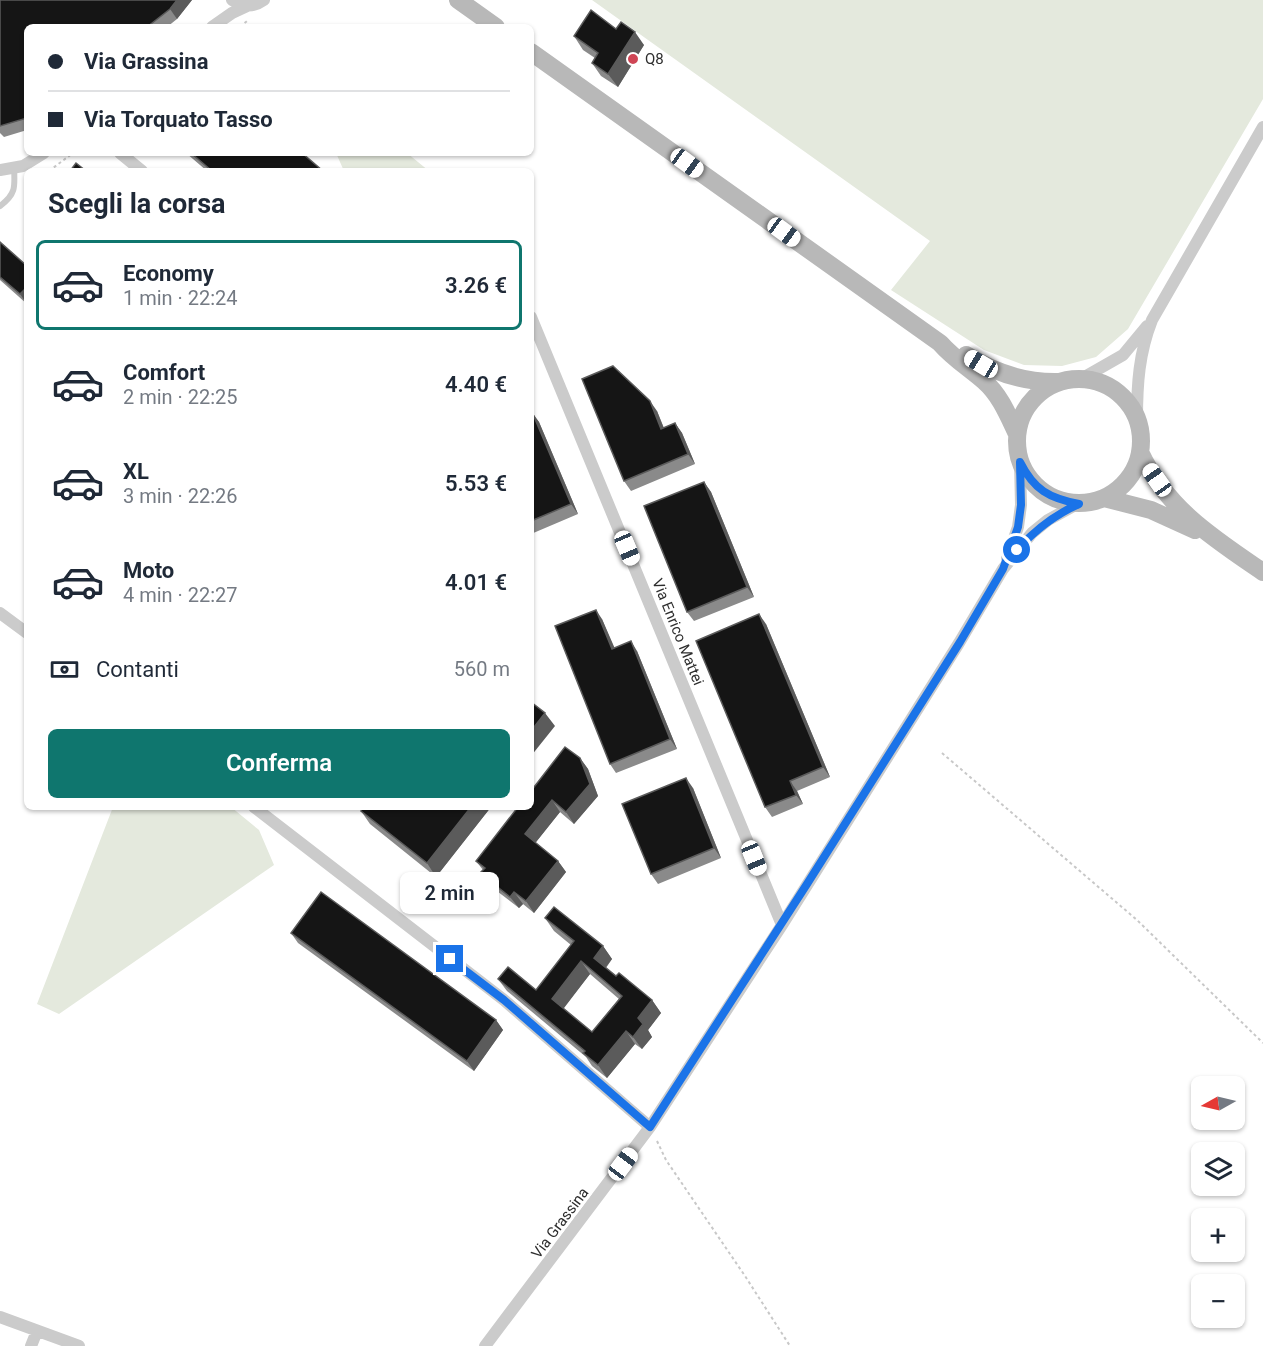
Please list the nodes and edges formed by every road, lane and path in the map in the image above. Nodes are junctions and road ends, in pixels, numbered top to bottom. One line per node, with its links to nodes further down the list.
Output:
1 (225, 0): 6 (street)
2 (232, 0): 5 (street)
3 (264, 0): 5 (street)
4 (458, 0): 8 (main road)
5 (247, 6): 7 (street)
6 (213, 24)
7 (216, 24)
8 (492, 24)
9 (534, 54): 21 (main road)
10 (1263, 127): 19 (street)
11 (39, 156): 14 (street)
12 (69, 156): 15 (path)
13 (124, 156): 16 (street)
14 (14, 168): 17 (street); 18 (lane)
15 (53, 168)
16 (138, 168)
17 (0, 170)
18 (0, 206)
19 (1152, 320): 22 (street); 24 (street)
20 (534, 324): 37 (street, Via Enrico Mattei)
21 (940, 343): 23 (main road); 25 (main road)
22 (1081, 379): 23 (main road); 24 (main road)
23 (1061, 381): 25 (main road)
24 (1137, 419): 26 (main road)
25 (1017, 434): 27 (main road)
26 (1140, 452): 28 (main road); 30 (main road)
27 (1020, 462): 29 (main road); 31 (street, Via Grassina)
28 (1104, 498): 29 (main road); 30 (main road)
29 (1079, 504): 31 (street, Via Grassina)
30 (1204, 532): 32 (main road)
31 (1003, 569): 37 (street, Via Grassina)
32 (1263, 572)
33 (0, 613): 34 (street)
34 (24, 631)
35 (942, 753): 38 (path)
36 (258, 810): 39 (street)
37 (782, 925): 39 (street, Via Grassina)
38 (1263, 1043)
39 (650, 1127): 44 (street, Via Grassina); 45 (path)
40 (0, 1317): 41 (street)
41 (38, 1330): 42 (street); 43 (street)
42 (31, 1346)
43 (78, 1346)
44 (485, 1346)
45 (789, 1346)

